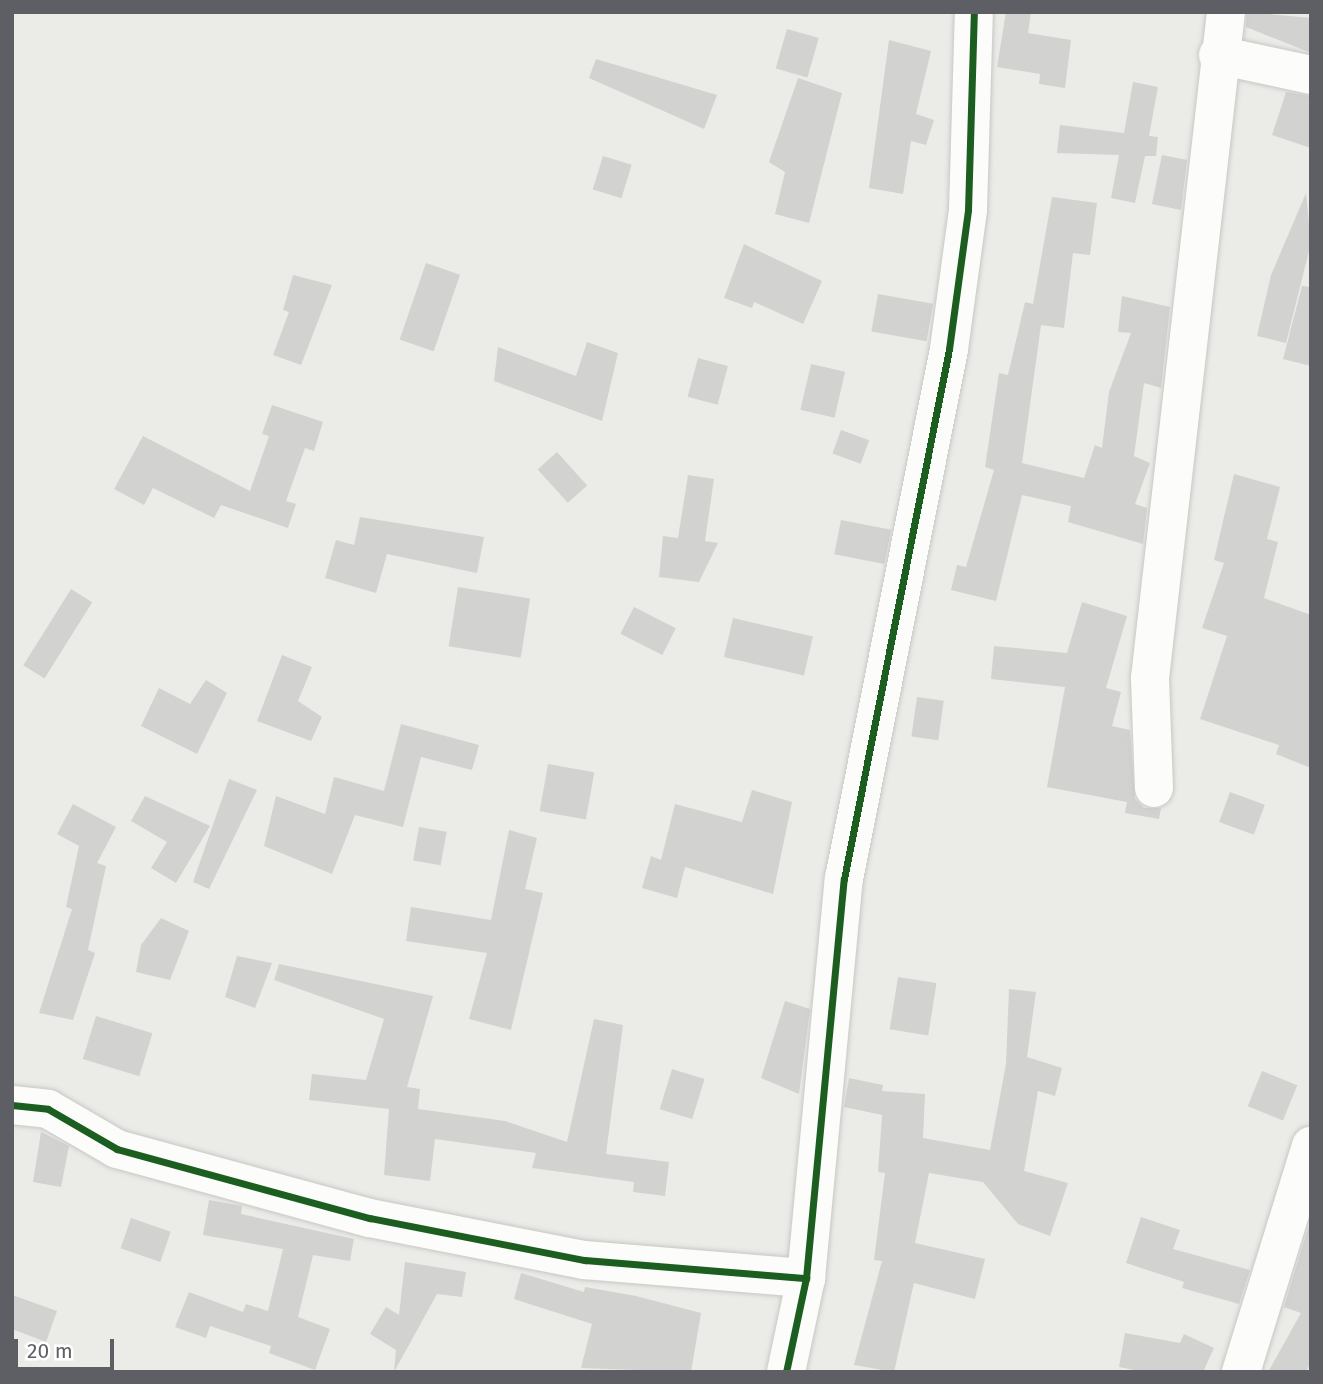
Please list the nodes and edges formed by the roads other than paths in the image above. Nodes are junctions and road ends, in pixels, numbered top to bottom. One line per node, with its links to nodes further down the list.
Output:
1 (974, 12): 8 (street)
2 (1226, 12): 3 (street)
3 (1219, 55): 4 (street); 5 (street)
4 (1311, 75)
5 (1154, 788)
6 (12, 1105): 8 (street)
7 (1311, 1146): 10 (street)
8 (806, 1278): 9 (street)
9 (786, 1372)
10 (1241, 1372)

